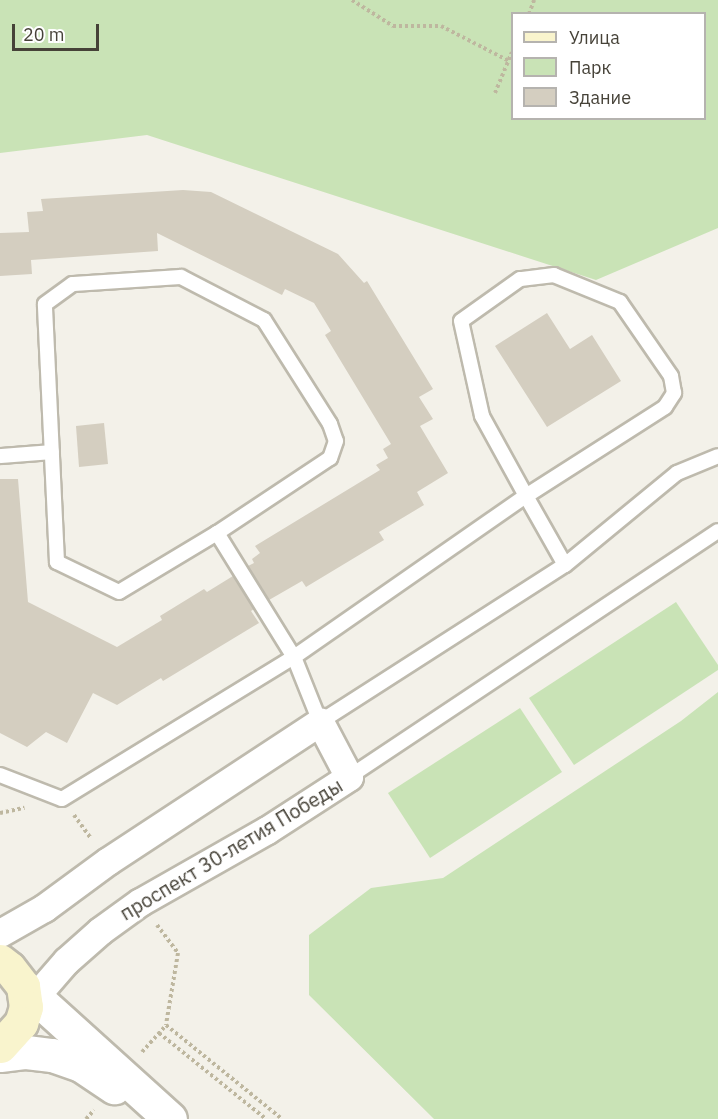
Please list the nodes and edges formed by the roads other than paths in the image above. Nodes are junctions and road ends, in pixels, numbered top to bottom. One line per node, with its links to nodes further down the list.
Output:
1 (52, 452): 2 (lane); 6 (lane); 6 (lane)
2 (0, 456)
3 (718, 456): 7 (lane)
4 (526, 496): 4 (lane); 7 (lane); 8 (lane)
5 (718, 531): 11 (lane)
6 (217, 533): 8 (lane)
7 (565, 565): 9 (lane)
8 (294, 657): 9 (lane); 10 (lane)
9 (320, 722): 11 (street, проспект 30-летия Победы); 12 (street)
10 (0, 775)
11 (349, 777): 14 (street, проспект 30-летия Победы)
12 (0, 933)
13 (0, 961): 14 (main road)
14 (28, 996): 15 (main road); 17 (street)
15 (0, 1046)
16 (0, 1055): 17 (street)
17 (167, 1116)

